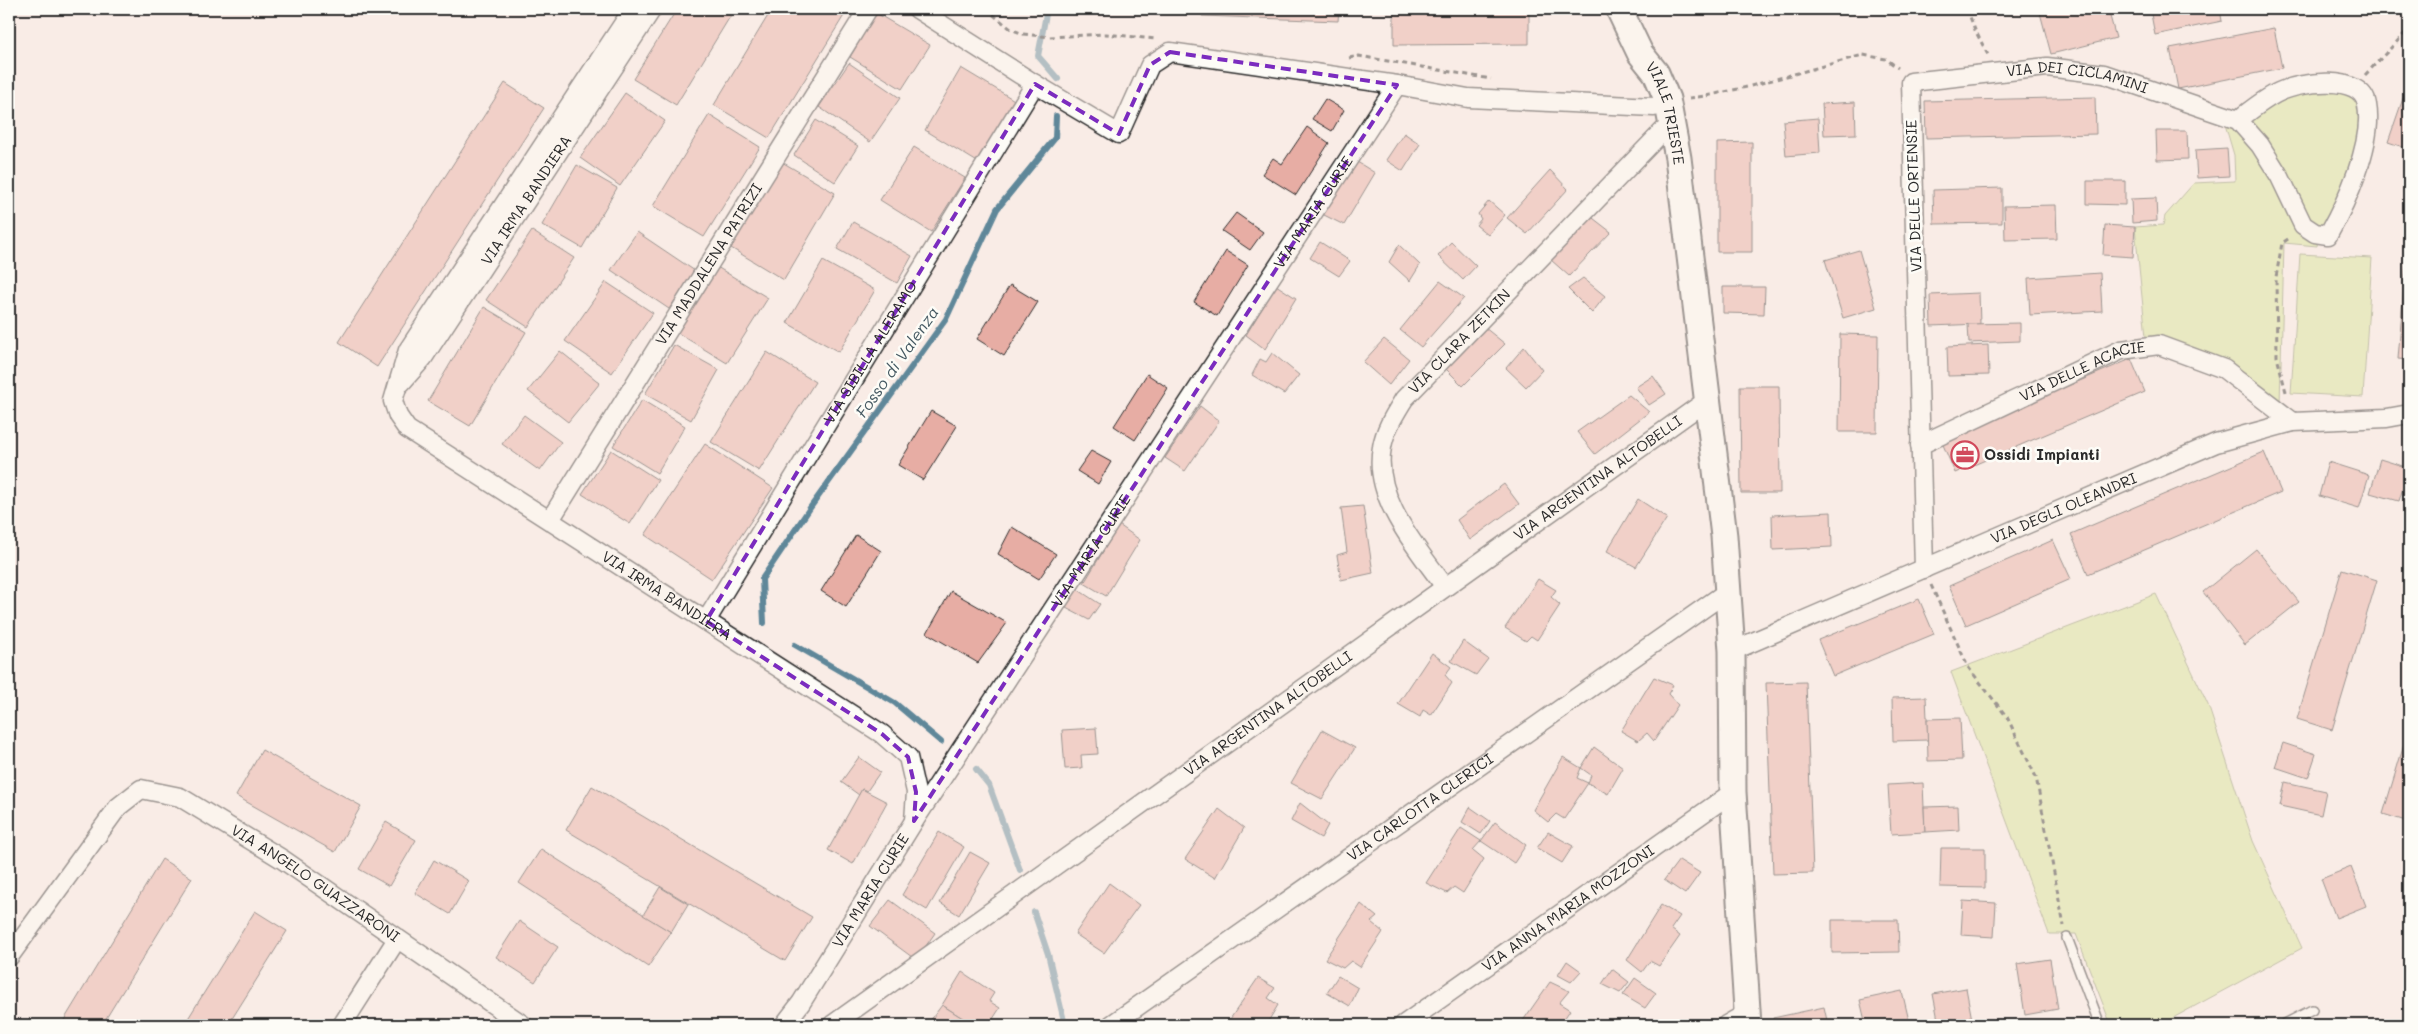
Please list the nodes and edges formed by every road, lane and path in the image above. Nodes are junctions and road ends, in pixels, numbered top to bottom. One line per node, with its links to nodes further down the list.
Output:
1 (633, 9): 20 (street, VIA IRMA BANDIERA)
2 (652, 9): 20 (street, VIA IRMA BANDIERA)
3 (868, 9): 25 (street, VIA MADDALENA PATRIZI)
4 (918, 9): 12 (street)
5 (986, 9): 9 (path)
6 (1619, 9): 15 (street, VIALE TRIESTE)
7 (1967, 9): 10 (path)
8 (2409, 29): 14 (path)
9 (1049, 37)
10 (2002, 71): 11 (street, VIA DEI CICLAMINI); 16 (street, VIA DEI CICLAMINI)
11 (1910, 82): 15 (path); 24 (street, VIA DELLE ORTENSIE)
12 (1035, 84): 13 (street); 29 (street, VIA SIBILLA ALERAMO)
13 (1397, 85): 15 (street); 32 (street, VIA MARIA CURIE)
14 (2362, 92): 16 (street); 19 (street)
15 (1660, 103): 17 (street, VIALE TRIESTE); 18 (street, VIALE TRIESTE)
16 (2238, 120): 19 (street, VIA DEI CICLAMINI)
17 (1663, 131): 18 (street, VIALE TRIESTE); 27 (street, VIA CLARA ZETKIN)
18 (1678, 158): 21 (street)
19 (2328, 235): 23 (path)
20 (397, 387): 25 (street, VIA IRMA BANDIERA)
21 (1706, 400): 27 (street, VIA ARGENTINA ALTOBELLI); 28 (street)
22 (2409, 414): 23 (street, VIA DEGLI OLEANDRI)
23 (2293, 422): 24 (street, VIA DELLE ACACIE); 26 (street, VIA DEGLI OLEANDRI)
24 (1920, 445): 26 (street, VIA DELLE ORTENSIE)
25 (550, 520): 29 (street, VIA IRMA BANDIERA)
26 (1924, 569): 30 (street, VIA DEGLI OLEANDRI); 33 (path)
27 (1445, 587): 41 (street, VIA ARGENTINA ALTOBELLI)
28 (1728, 591): 30 (street); 42 (street, VIA CARLOTTA CLERICI)
29 (706, 621): 32 (street, VIA IRMA BANDIERA)
30 (1732, 651): 31 (street)
31 (1733, 792): 37 (street); 43 (street, VIA ANNA MARIA MOZZONI)
32 (914, 821): 38 (street, VIA MARIA CURIE)
33 (2067, 938): 44 (lane)
34 (396, 939): 35 (street, VIA ANGELO GUAZZARONI); 39 (street, VIA ANGELO GUAZZARONI); 40 (street)
35 (9, 958)
36 (2312, 1010): 45 (lane)
37 (1740, 1021)
38 (789, 1023)
39 (342, 1025)
40 (523, 1025)
41 (832, 1025)
42 (1111, 1025)
43 (1404, 1025)
44 (2100, 1025)
45 (2283, 1025)

